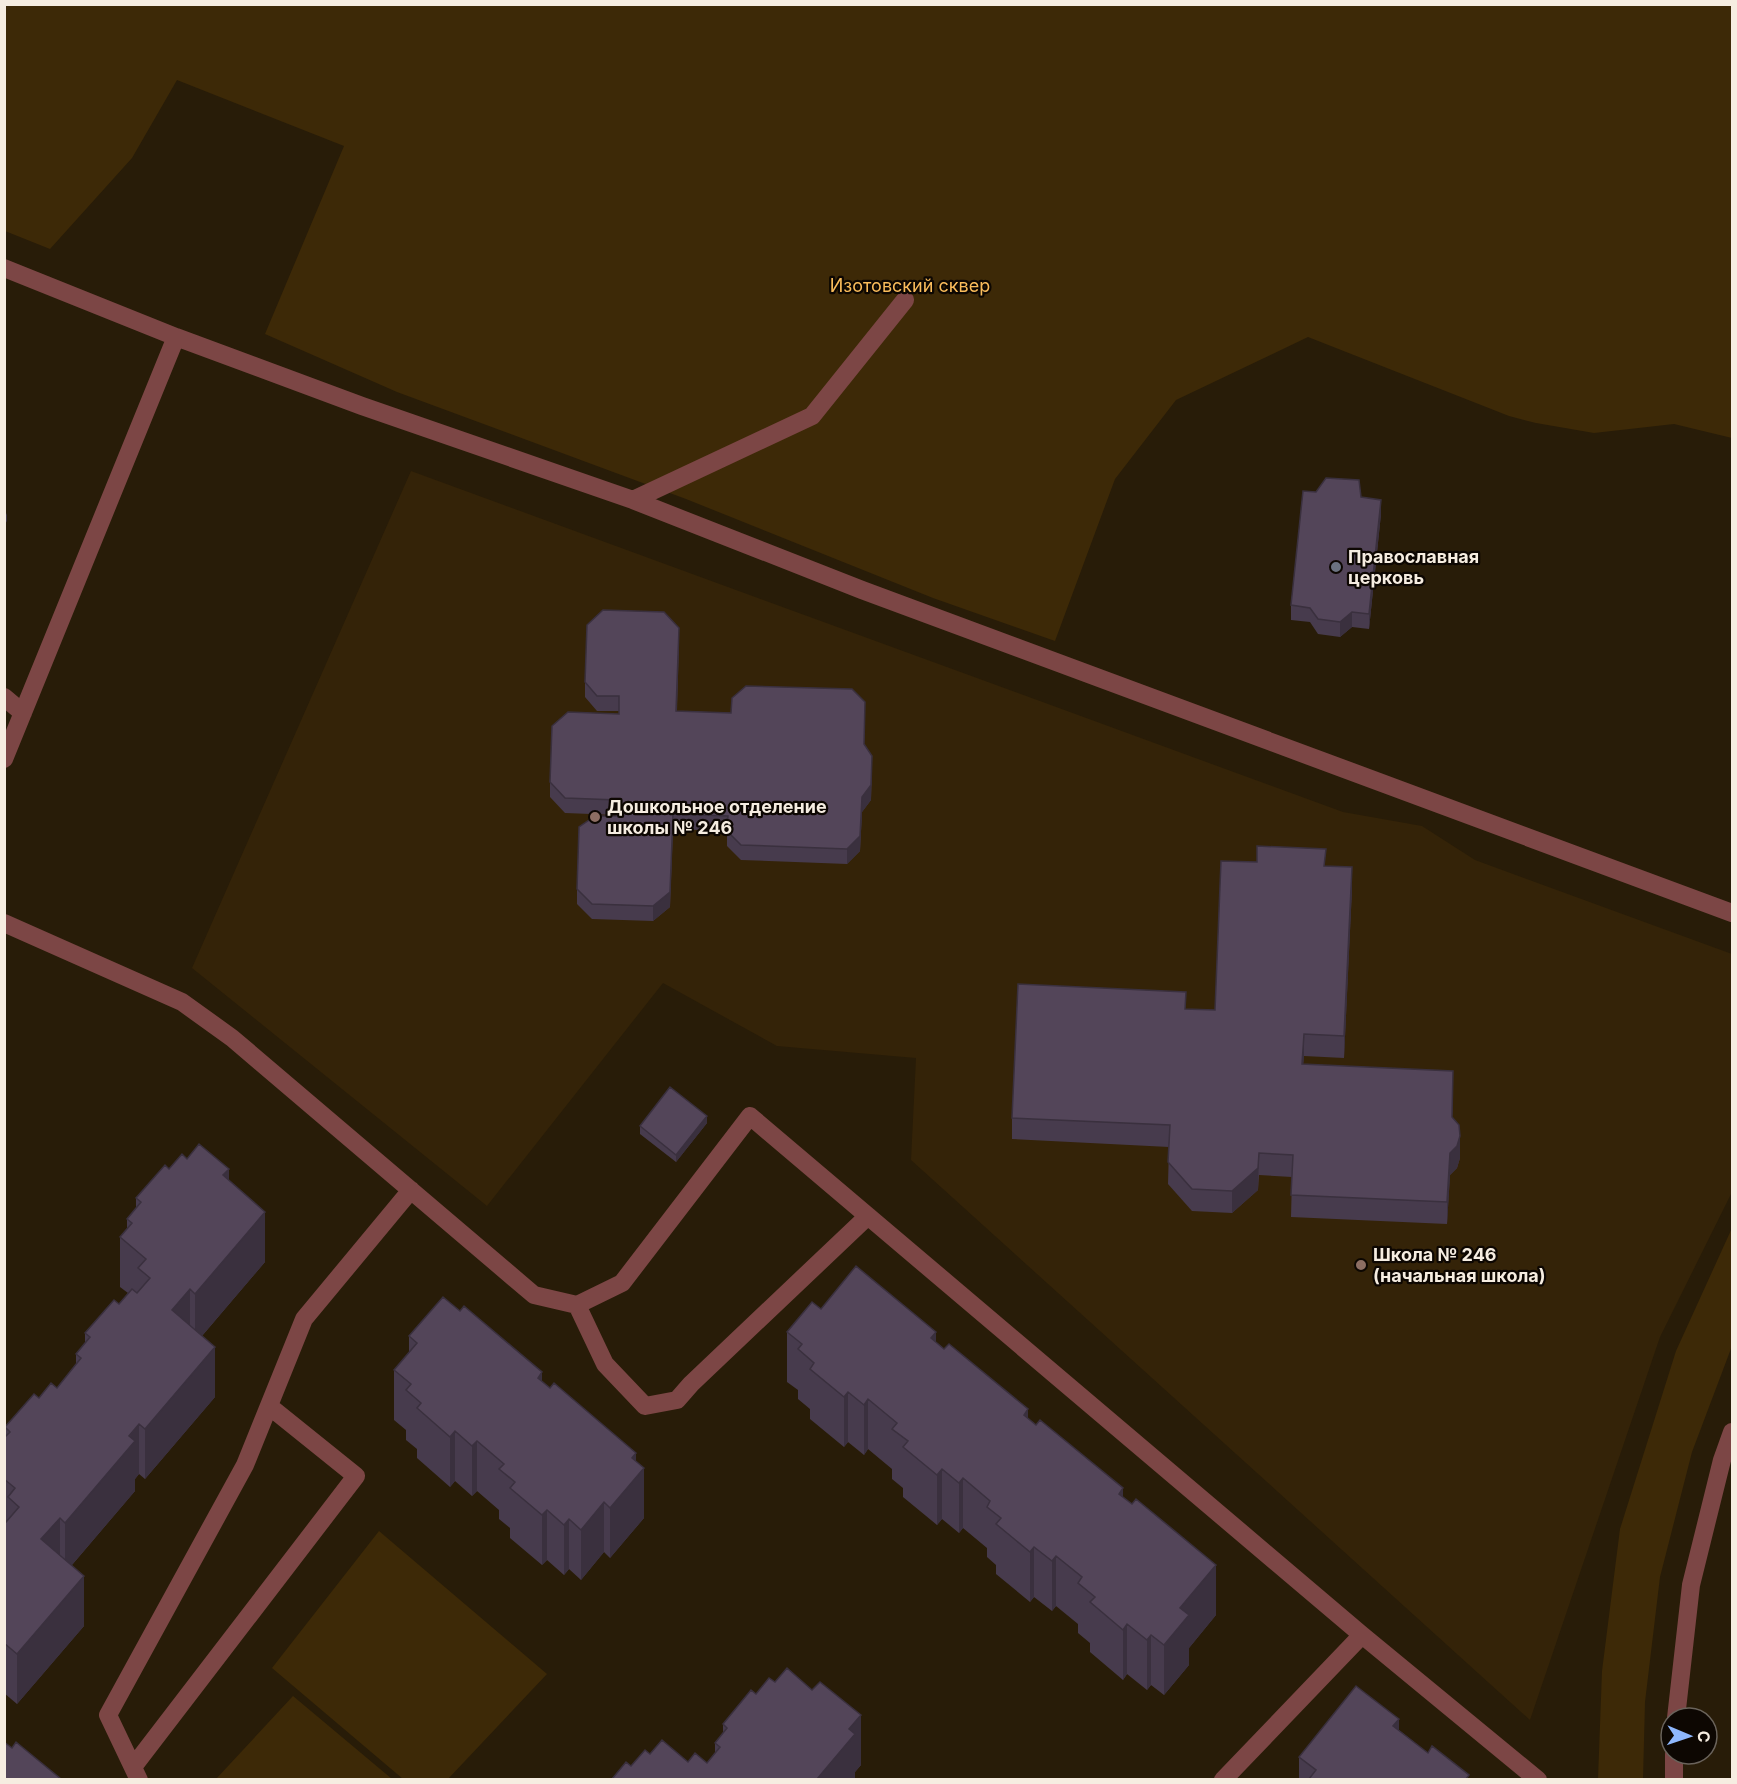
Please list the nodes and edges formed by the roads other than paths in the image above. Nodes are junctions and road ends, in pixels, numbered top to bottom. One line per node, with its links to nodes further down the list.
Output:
1 (4, 268): 3 (street)
2 (905, 300): 4 (street)
3 (176, 337): 4 (street); 6 (street)
4 (633, 500): 8 (street)
5 (4, 698): 6 (street)
6 (23, 713): 7 (street)
7 (4, 759)
8 (1732, 913)
9 (4, 923): 10 (street)
10 (411, 1190): 12 (street); 13 (street)
11 (868, 1216): 12 (street); 12 (street); 15 (street)
12 (577, 1305)
13 (269, 1406): 17 (street); 17 (street)
14 (1732, 1432): 16 (street)
15 (1362, 1635): 18 (street); 19 (street)
16 (1677, 1706)
17 (136, 1773)
18 (1223, 1779)
19 (1538, 1779)

